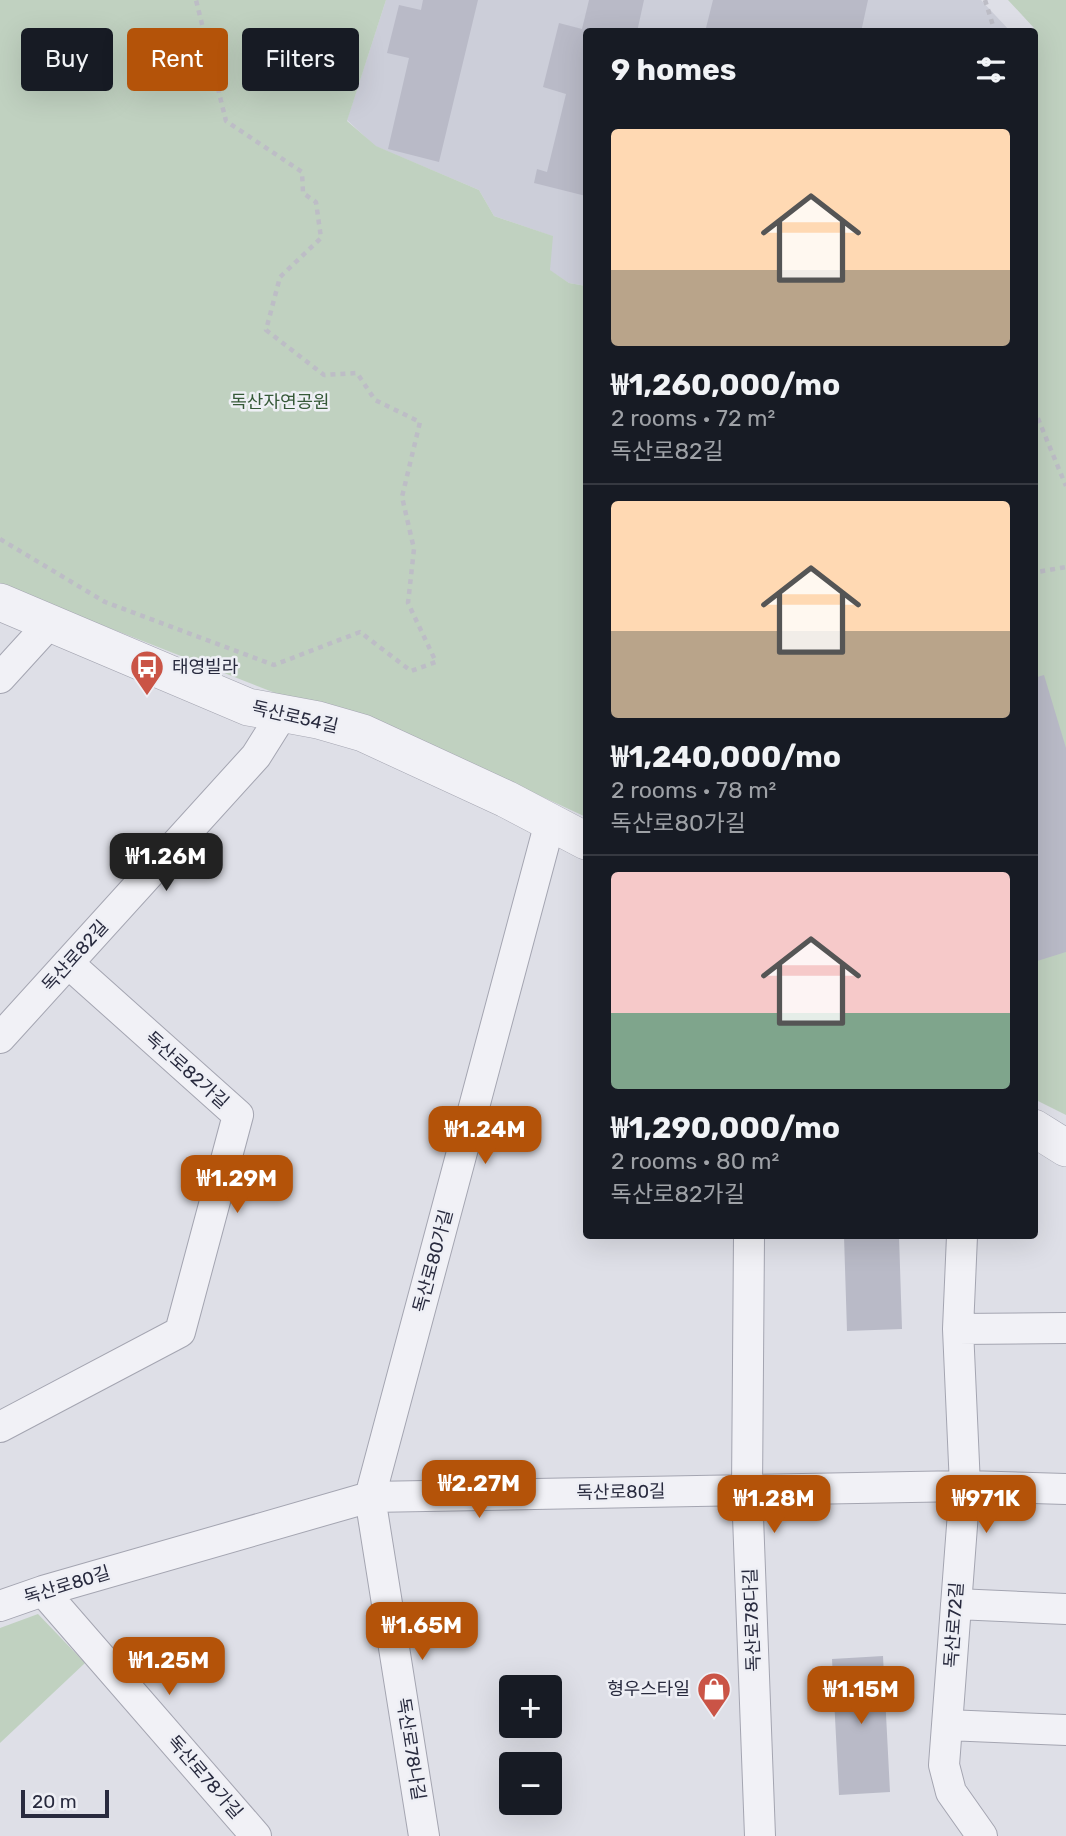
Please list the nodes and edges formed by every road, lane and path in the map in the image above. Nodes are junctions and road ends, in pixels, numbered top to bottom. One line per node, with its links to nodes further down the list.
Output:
1 (195, 0): 6 (path)
2 (985, 0): 3 (path)
3 (994, 28)
4 (1038, 418): 5 (path)
5 (1066, 486)
6 (0, 539)
7 (1066, 567): 8 (path)
8 (1038, 572)
9 (0, 602): 10 (street, 독산로54길)
10 (51, 622): 11 (street); 12 (street, 독산로54길)
11 (0, 678)
12 (283, 713): 13 (street, 독산로54길); 15 (street, 독산로82길)
13 (550, 822): 14 (street, 독산로54길); 27 (street, 독산로80가길)
14 (583, 839)
15 (68, 963): 16 (street, 독산로82길); 23 (street, 독산로82가길)
16 (0, 1038)
17 (1038, 1130): 18 (street)
18 (1066, 1148)
19 (749, 1239): 26 (street, 독산로78다길)
20 (961, 1239): 22 (street, 독산로72길)
21 (1066, 1328): 22 (street)
22 (958, 1329): 24 (street, 독산로72길)
23 (0, 1427)
24 (965, 1486): 25 (street); 26 (street, 독산로80길); 29 (street, 독산로72길)
25 (1066, 1489)
26 (747, 1490): 27 (street, 독산로80길); 36 (street, 독산로78다길)
27 (370, 1497): 28 (street, 독산로80길); 35 (street, 독산로78나길)
28 (43, 1591): 30 (street, 독산로80길); 34 (street, 독산로78가길)
29 (956, 1604): 31 (street); 32 (street, 독산로72길)
30 (0, 1606)
31 (1066, 1609)
32 (947, 1725): 33 (street); 37 (street, 독산로72길)
33 (1066, 1730)
34 (256, 1836)
35 (424, 1836)
36 (760, 1836)
37 (982, 1836)

